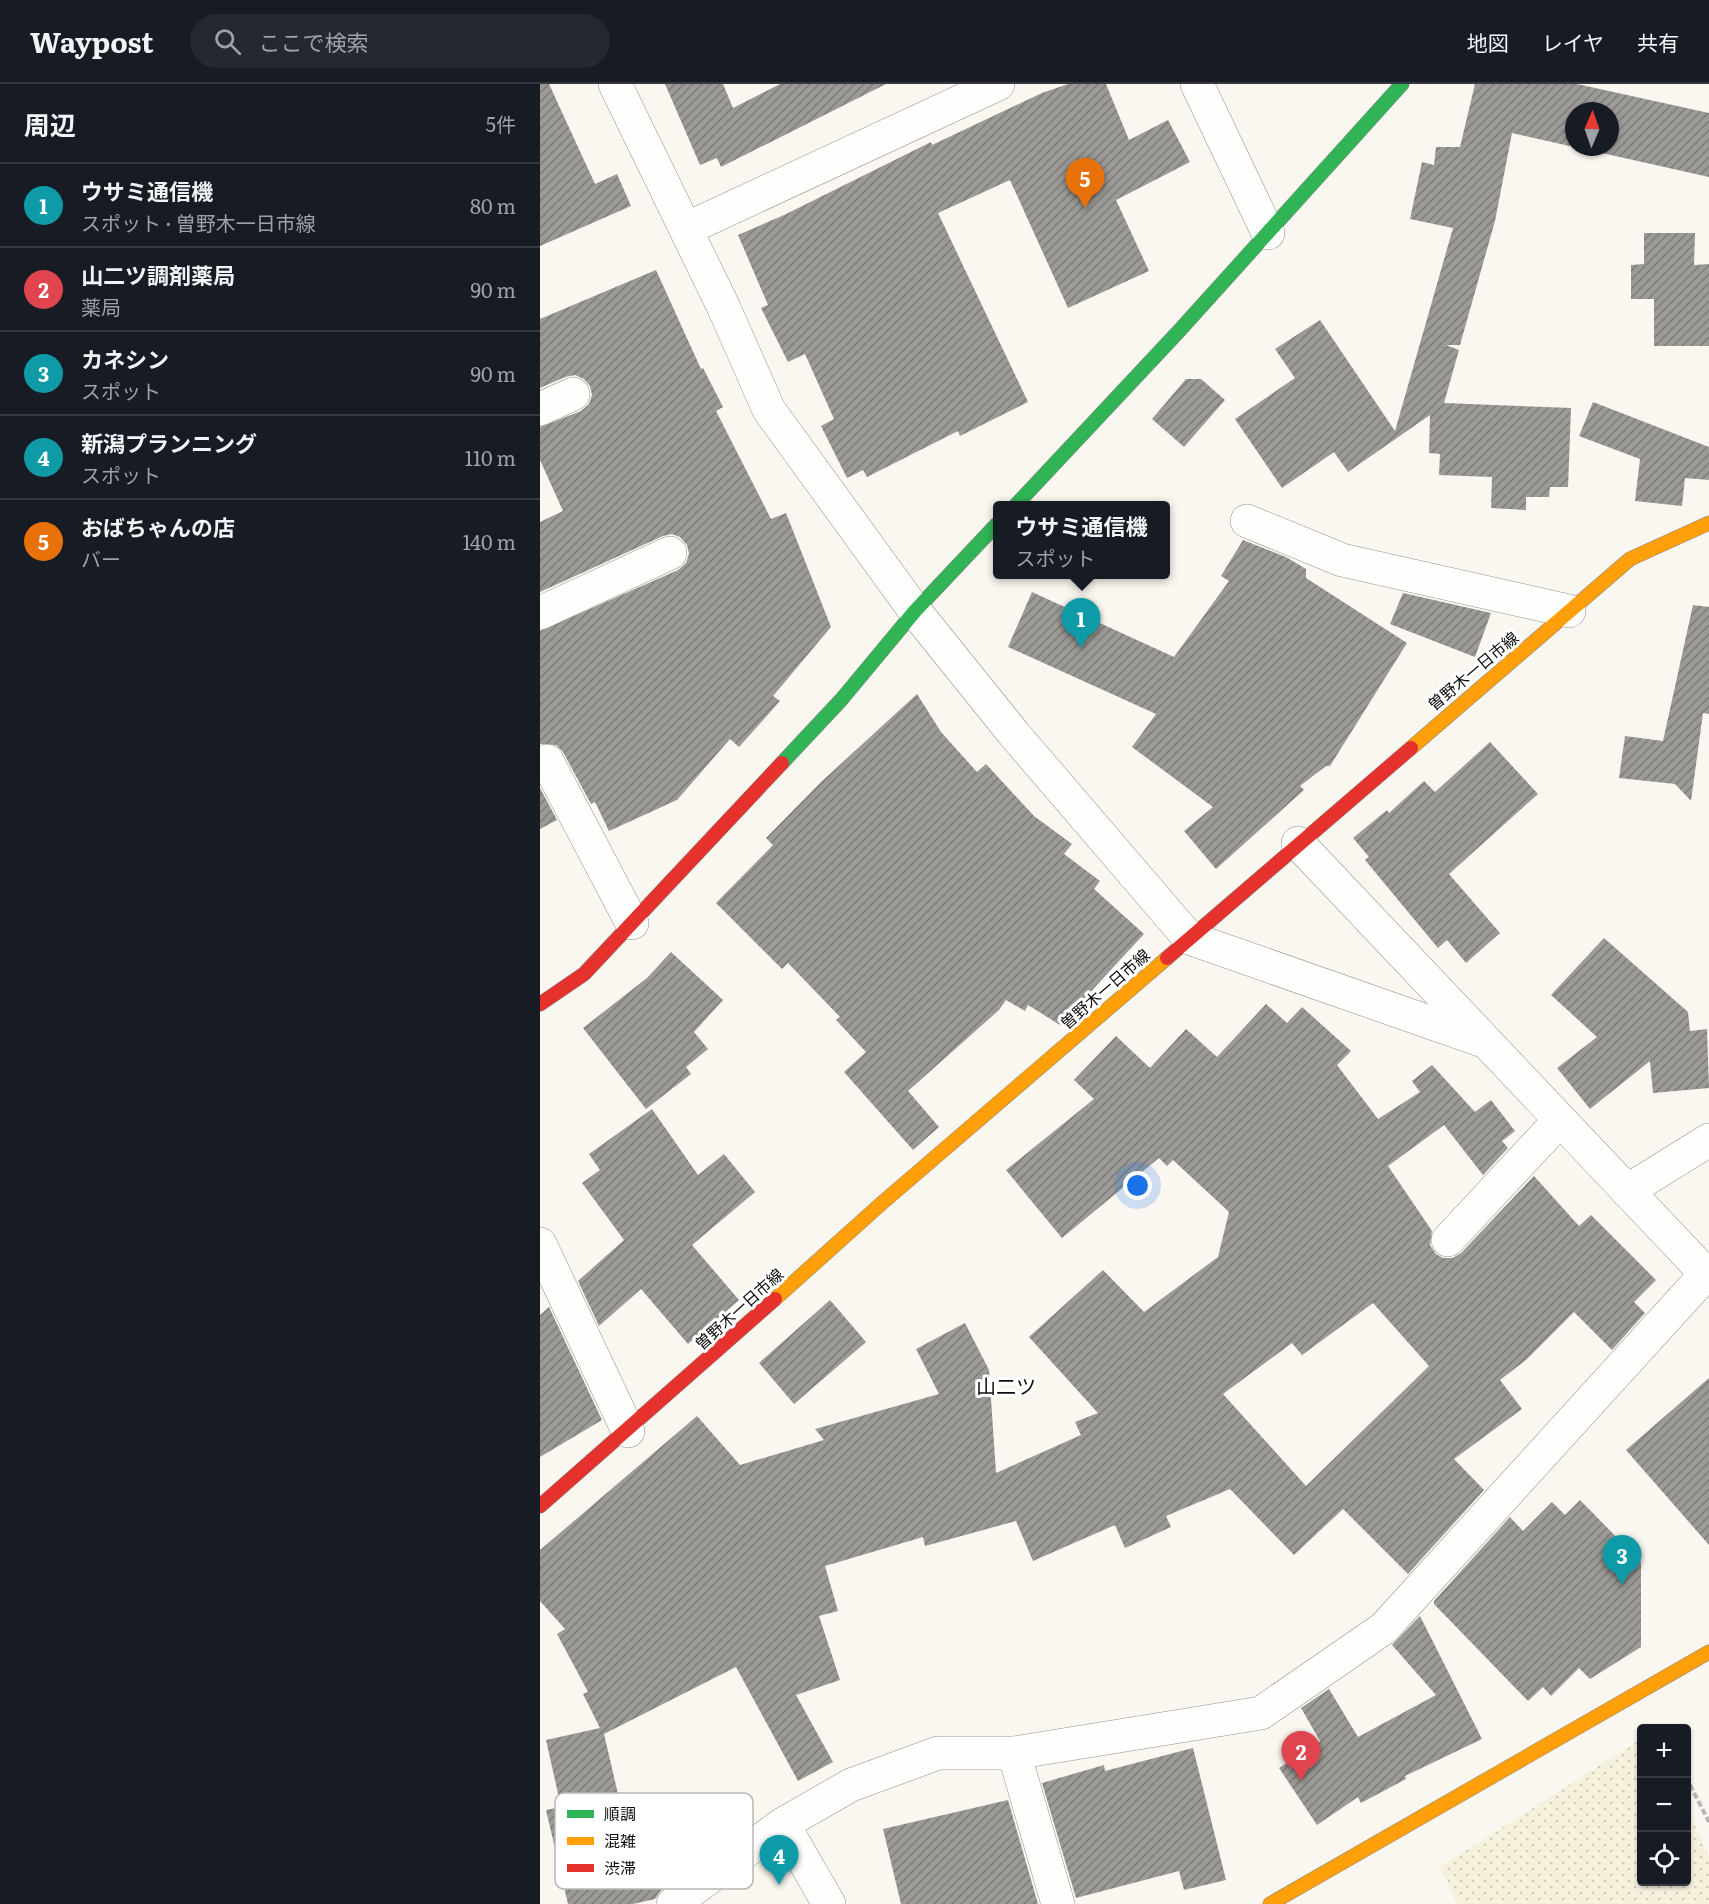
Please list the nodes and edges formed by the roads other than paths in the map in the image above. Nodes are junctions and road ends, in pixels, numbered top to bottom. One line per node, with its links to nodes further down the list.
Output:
1 (615, 84): 5 (street)
2 (998, 84): 5 (street)
3 (1197, 84): 6 (street)
4 (1402, 84): 6 (street)
5 (686, 229): 14 (street)
6 (1268, 233): 9 (street)
7 (573, 394): 8 (street)
8 (540, 409)
9 (1020, 501)
10 (1247, 521): 15 (street)
11 (1709, 523): 15 (street, 曽野木一日市線)
12 (993, 528): 14 (street)
13 (670, 553): 16 (street)
14 (915, 611): 19 (street); 20 (street)
15 (1569, 611): 18 (street, 曽野木一日市線)
16 (540, 614)
17 (547, 761): 19 (street)
18 (1298, 843): 20 (street, 曽野木一日市線); 22 (street)
19 (632, 923): 21 (street)
20 (1189, 938): 22 (street); 29 (street, 曽野木一日市線)
21 (540, 1004)
22 (1486, 1042): 23 (street)
23 (1560, 1120): 25 (street); 26 (street)
24 (1709, 1140): 25 (street)
25 (1628, 1191): 28 (street)
26 (1448, 1240)
27 (540, 1244): 29 (street)
28 (1708, 1275): 32 (street)
29 (628, 1431): 30 (street, 曽野木一日市線)
30 (540, 1506)
31 (1709, 1652): 39 (street)
32 (1014, 1753): 33 (street); 38 (street)
33 (783, 1824): 34 (street); 37 (street)
34 (753, 1846)
35 (694, 1889): 36 (street)
36 (673, 1904)
37 (829, 1904)
38 (1058, 1904)
39 (1270, 1904)

